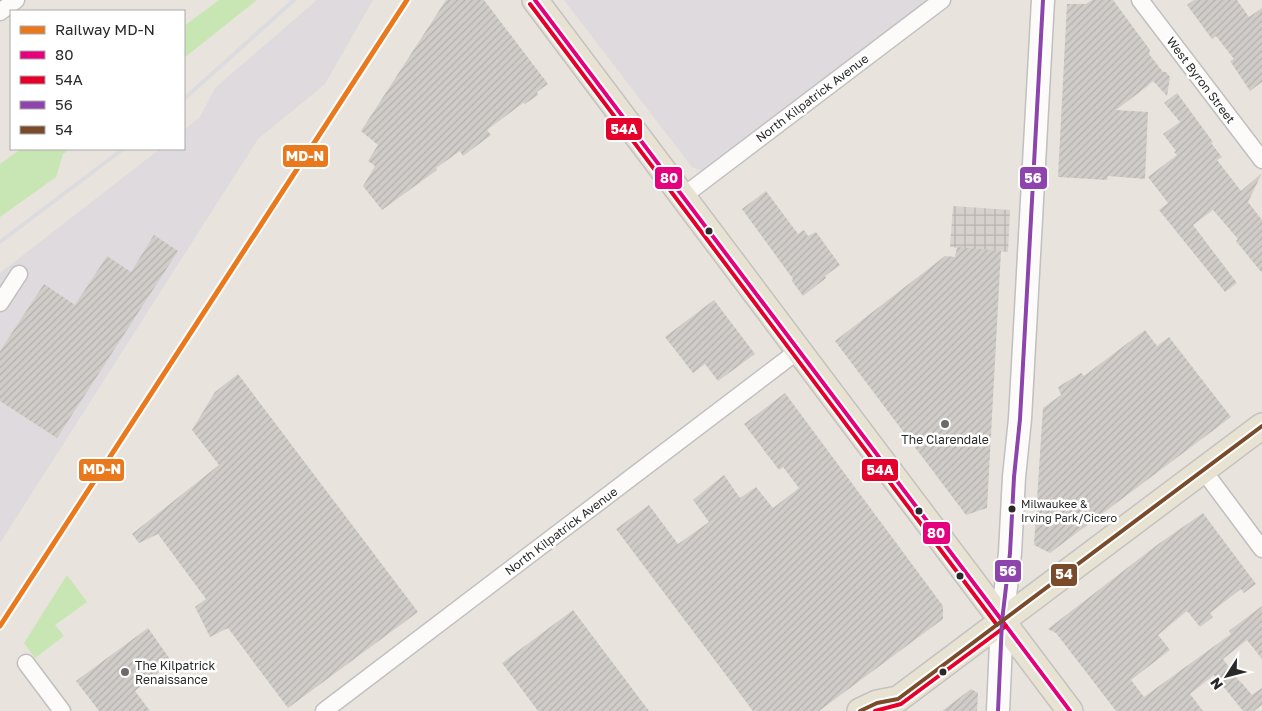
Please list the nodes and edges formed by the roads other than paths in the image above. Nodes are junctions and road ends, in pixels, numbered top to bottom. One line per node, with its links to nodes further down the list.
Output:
1 (16, 0): 6 (street)
2 (535, 0): 8 (main road)
3 (942, 0): 8 (street, North Kilpatrick Avenue)
4 (1043, 0): 15 (main road)
5 (1140, 0): 7 (street, West Byron Street)
6 (0, 12)
7 (1262, 160)
8 (682, 197): 11 (main road)
9 (19, 274): 10 (street)
10 (0, 303)
11 (799, 350): 15 (main road); 19 (street, North Kilpatrick Avenue)
12 (1262, 426): 13 (main road)
13 (1203, 470): 14 (street); 15 (main road)
14 (1262, 549)
15 (1002, 621): 17 (main road); 21 (main road); 22 (main road)
16 (26, 663): 18 (street)
17 (894, 705): 20 (main road)
18 (62, 711)
19 (324, 711)
20 (860, 711)
21 (998, 711)
22 (1070, 711)

